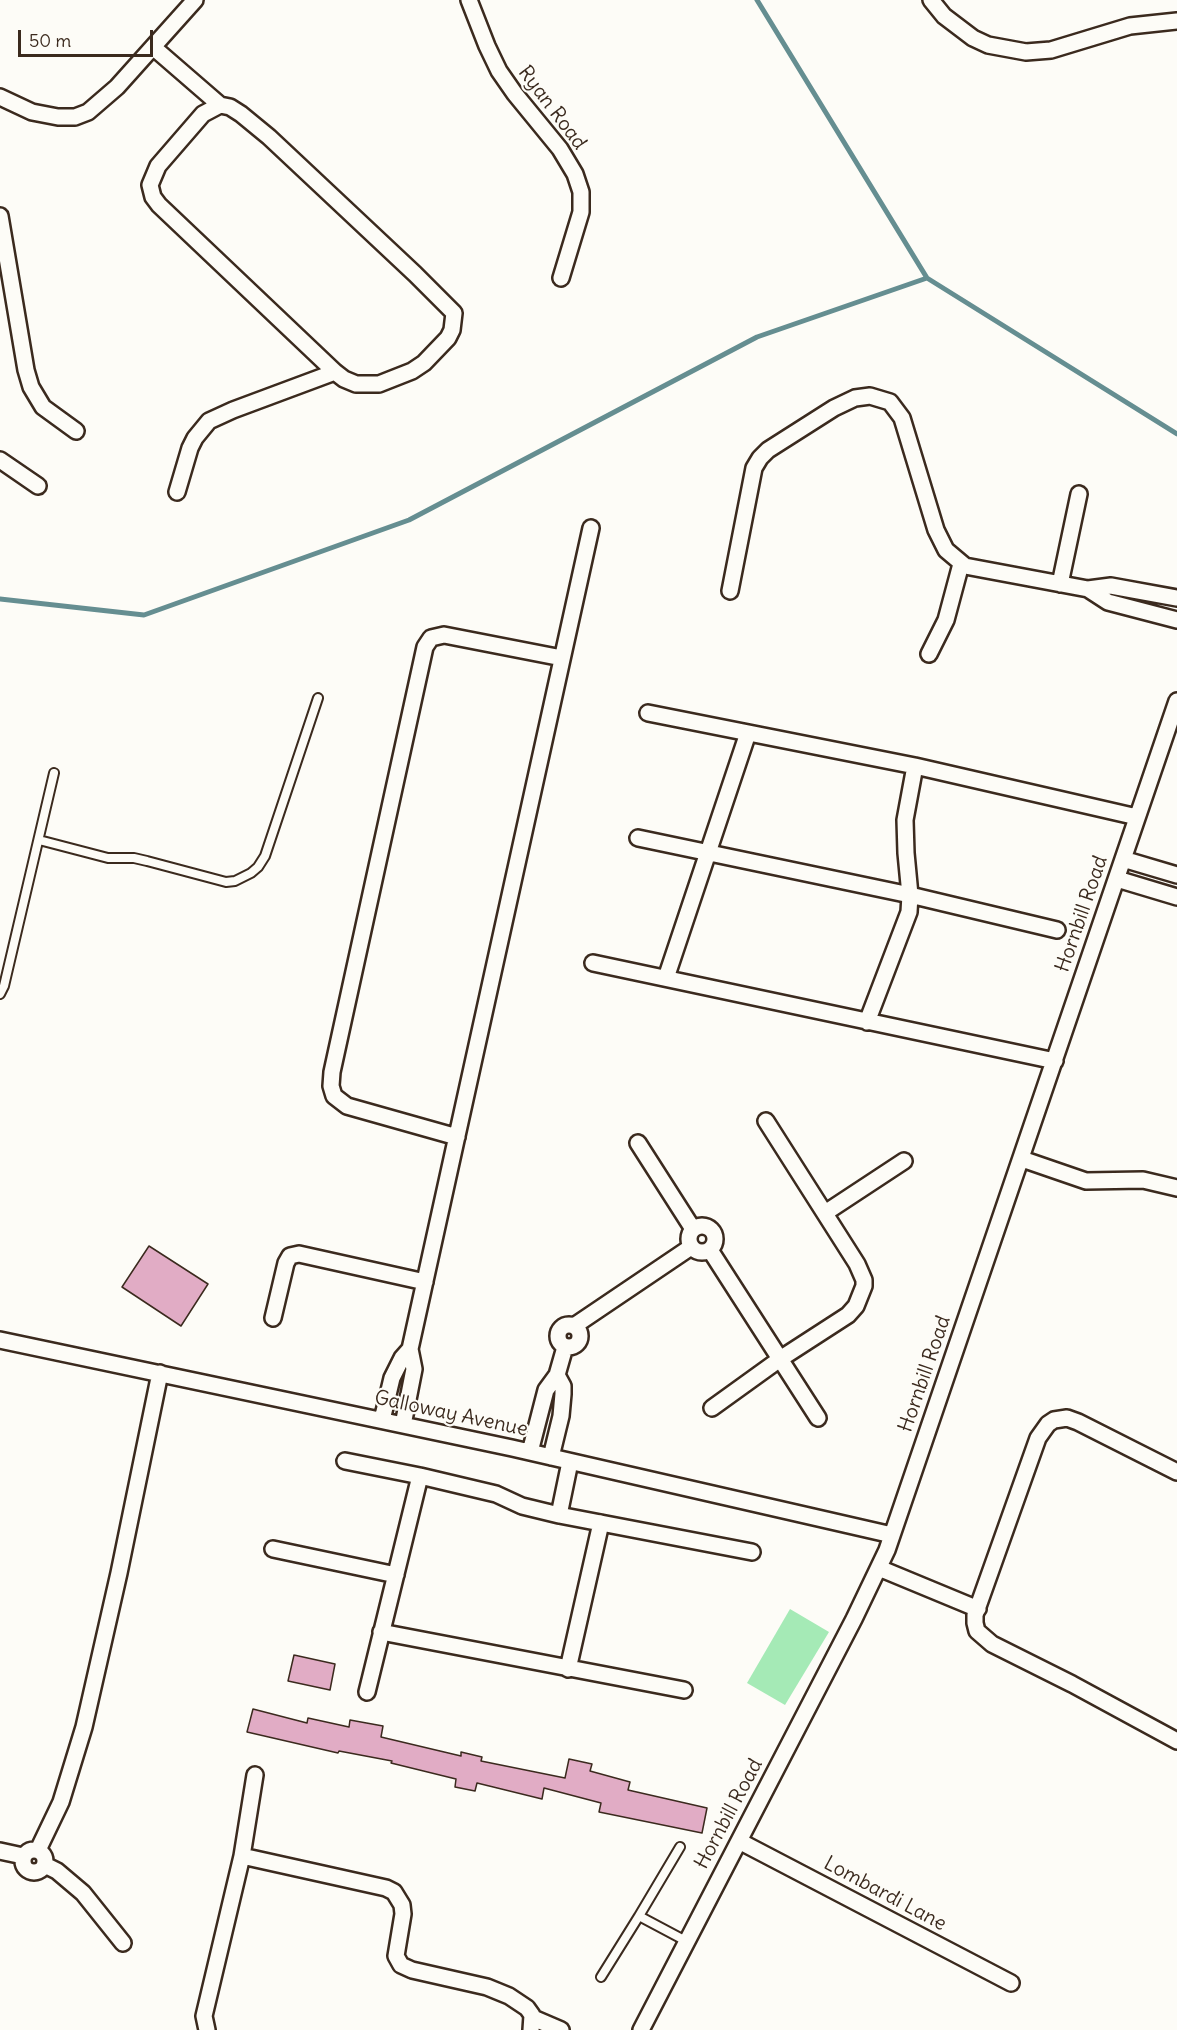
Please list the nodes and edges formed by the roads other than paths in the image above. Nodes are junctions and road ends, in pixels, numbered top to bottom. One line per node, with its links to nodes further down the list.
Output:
1 (195, 0): 5 (street)
2 (470, 0): 9 (street, Ryan Road)
3 (931, 0): 4 (street)
4 (1177, 21)
5 (153, 47): 6 (street); 7 (street)
6 (0, 97)
7 (220, 105): 12 (street); 12 (street)
8 (0, 216): 11 (street)
9 (561, 278)
10 (0, 306): 11 (street)
11 (16, 312): 13 (street)
12 (334, 372): 16 (street)
13 (76, 431)
14 (0, 460): 15 (street)
15 (38, 486)
16 (177, 492)
17 (1079, 494): 20 (street)
18 (591, 528): 26 (street)
19 (961, 564): 20 (street); 22 (street); 25 (street)
20 (1060, 584): 21 (street)
21 (1088, 589): 23 (street); 24 (street)
22 (730, 591)
23 (1177, 598)
24 (1177, 620)
25 (929, 654)
26 (562, 658): 49 (street); 49 (street)
27 (318, 698): 35 (lane)
28 (1177, 701): 33 (street, Hornbill Road)
29 (648, 713): 30 (street)
30 (748, 733): 31 (street); 36 (street)
31 (915, 766): 33 (street); 40 (street)
32 (54, 773): 35 (lane)
33 (1137, 818): 37 (street, Hornbill Road)
34 (638, 838): 36 (street)
35 (39, 840): 45 (lane)
36 (708, 852): 40 (street); 44 (street)
37 (1124, 859): 38 (street); 39 (street, Hornbill Road)
38 (1177, 875)
39 (1117, 879): 41 (street); 47 (street, Hornbill Road)
40 (910, 895): 42 (street); 46 (street)
41 (1177, 897)
42 (1057, 930)
43 (593, 963): 44 (street)
44 (666, 978): 46 (street)
45 (0, 994)
46 (867, 1022): 47 (street)
47 (1055, 1061): 51 (street, Hornbill Road)
48 (766, 1121): 54 (street)
49 (458, 1137): 58 (street)
50 (638, 1143): 55 (street)
51 (1022, 1159): 53 (street); 77 (street, Hornbill Road)
52 (904, 1161): 54 (street)
53 (1177, 1188)
54 (825, 1213): 62 (street)
55 (693, 1229): 56 (street); 57 (street)
56 (691, 1248): 57 (street); 64 (street)
57 (710, 1250): 62 (street)
58 (425, 1282): 59 (street); 61 (street)
59 (273, 1318)
60 (0, 1340): 63 (street, Galloway Avenue)
61 (410, 1349): 67 (street); 68 (street)
62 (780, 1359): 65 (street); 66 (street)
63 (160, 1372): 67 (street, Galloway Avenue); 91 (street)
64 (557, 1375): 69 (street); 70 (street)
65 (712, 1408)
66 (818, 1418)
67 (382, 1420): 68 (street, Galloway Avenue)
68 (403, 1425): 69 (street, Galloway Avenue)
69 (530, 1452): 70 (street, Galloway Avenue)
70 (551, 1457): 72 (street, Galloway Avenue)
71 (345, 1461): 74 (street)
72 (570, 1462): 75 (street); 77 (street, Galloway Avenue)
73 (1177, 1472): 82 (street)
74 (420, 1476): 75 (street); 81 (street)
75 (559, 1515): 76 (street)
76 (601, 1523): 79 (street); 84 (street)
77 (892, 1535): 80 (street, Hornbill Road)
78 (273, 1549): 81 (street)
79 (752, 1552)
80 (879, 1568): 82 (street); 89 (street, Hornbill Road)
81 (396, 1575): 83 (street)
82 (978, 1609): 87 (street)
83 (381, 1632): 84 (street); 86 (street)
84 (568, 1669): 85 (street)
85 (684, 1690)
86 (367, 1692)
87 (1177, 1741)
88 (255, 1775): 94 (street)
89 (739, 1841): 97 (street, Hornbill Road); 100 (street, Lombardi Lane)
90 (680, 1847): 96 (lane)
91 (38, 1850): 93 (street); 95 (street)
92 (0, 1851): 93 (street)
93 (23, 1856): 95 (street)
94 (242, 1856): 101 (street); 102 (street)
95 (45, 1865): 98 (street)
96 (639, 1916): 97 (lane); 99 (lane)
97 (686, 1941): 104 (street, Hornbill Road)
98 (123, 1943)
99 (601, 1977)
100 (1011, 1983)
101 (532, 2024): 103 (street)
102 (207, 2030)
103 (561, 2030)
104 (641, 2030)

